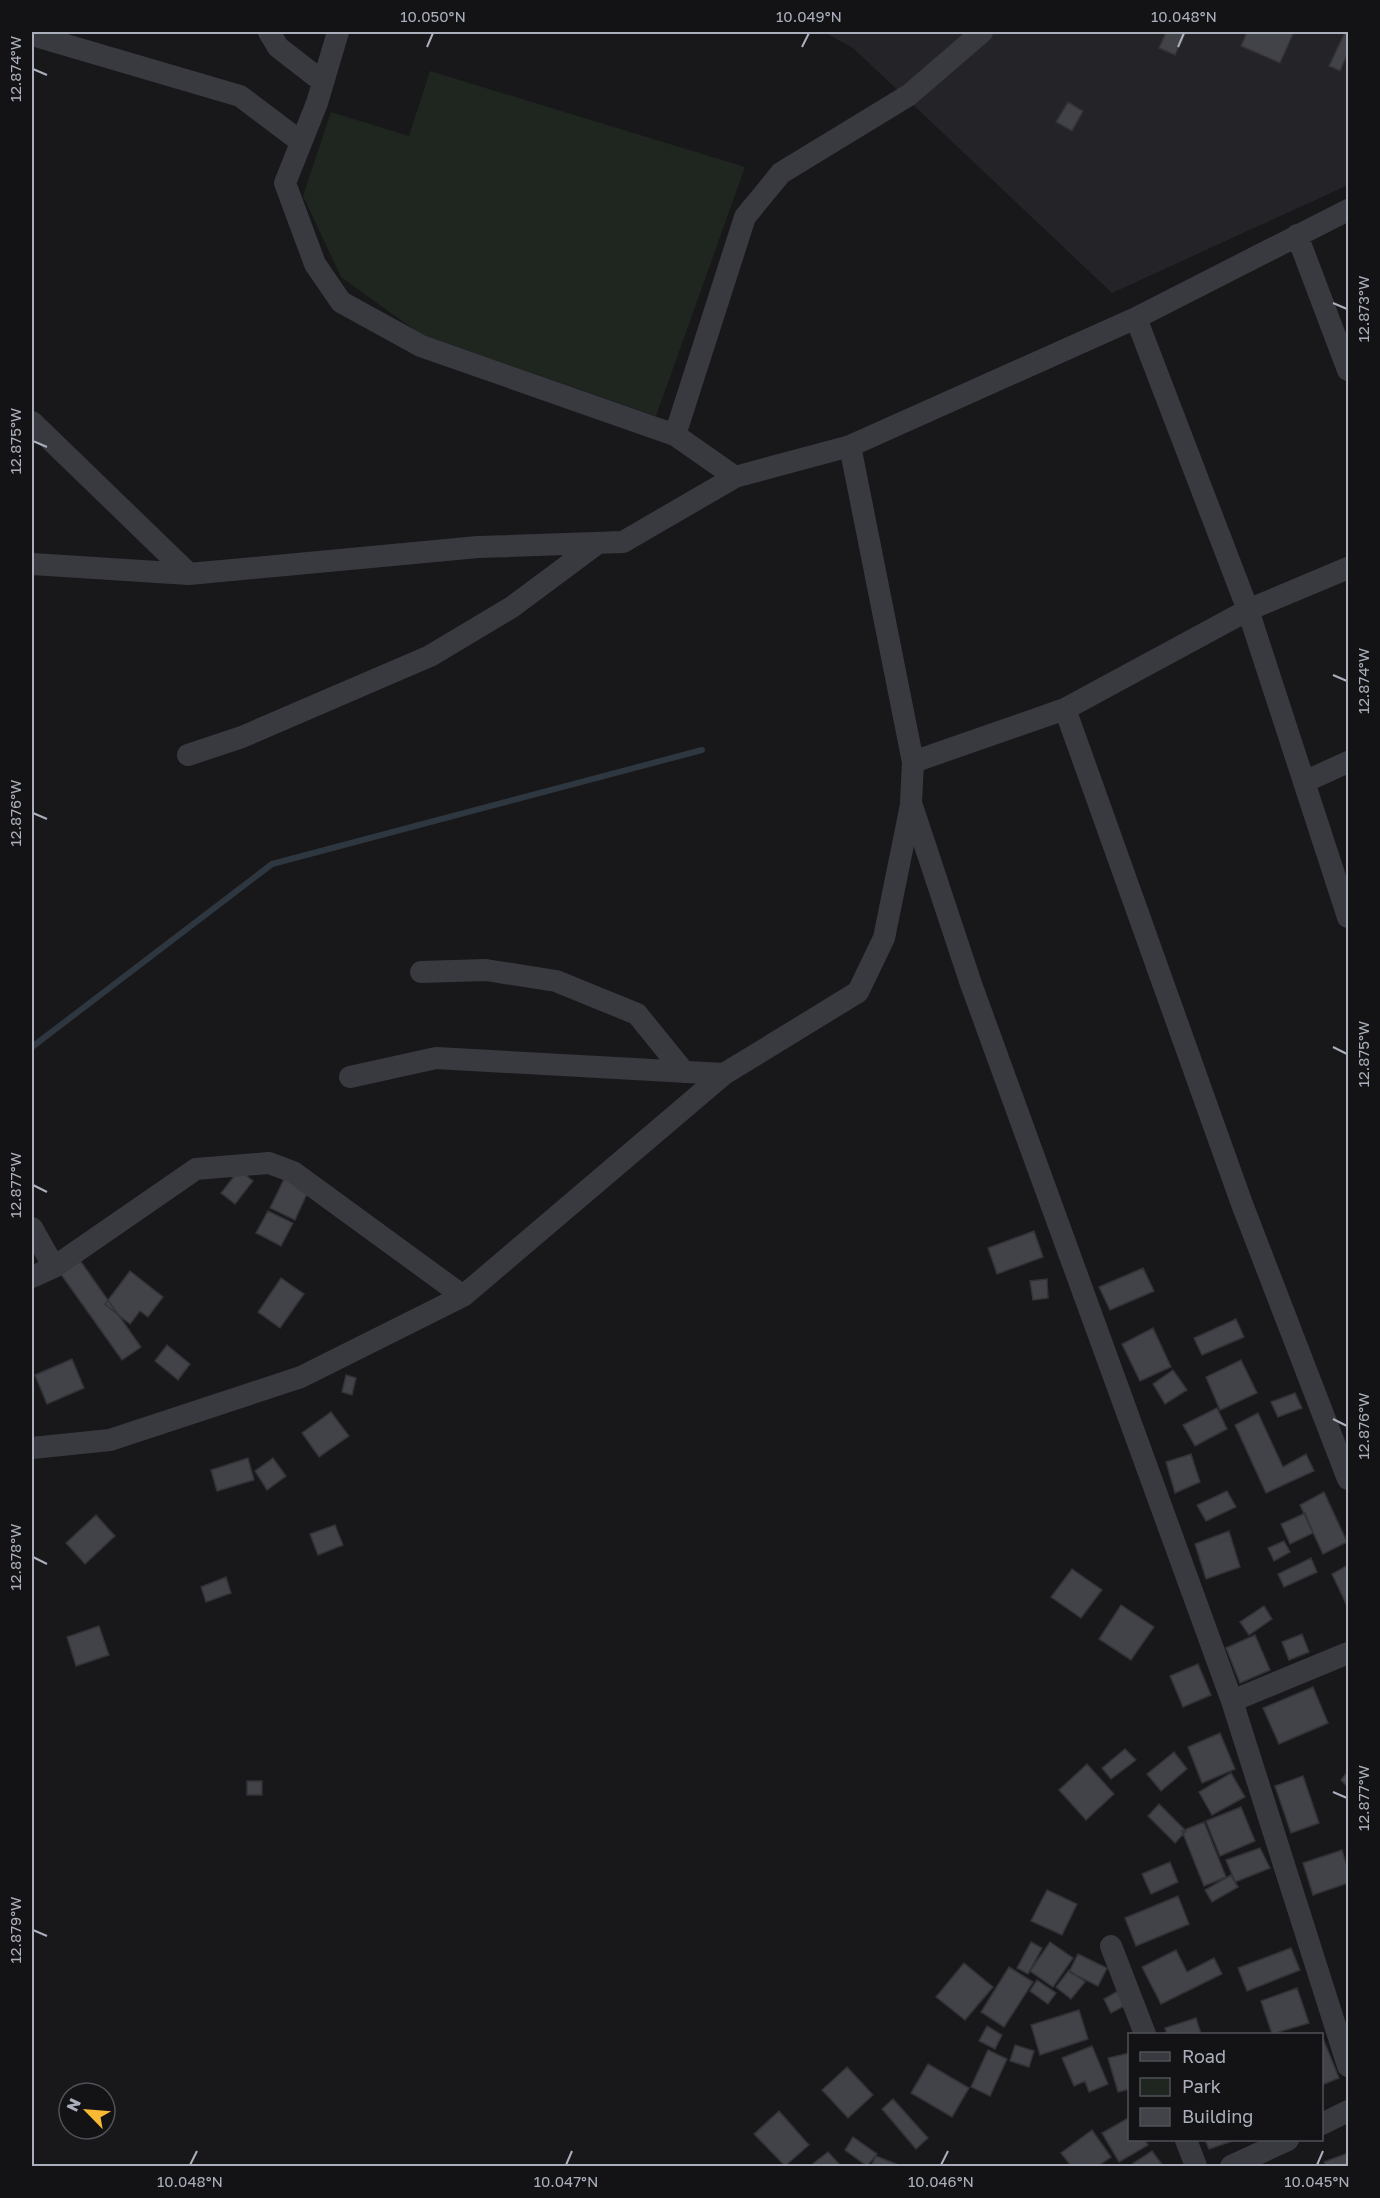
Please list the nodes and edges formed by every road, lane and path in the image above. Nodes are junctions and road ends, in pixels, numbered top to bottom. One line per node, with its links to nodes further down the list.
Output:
1 (269, 32): 5 (street)
2 (339, 32): 5 (street)
3 (982, 32): 12 (street)
4 (32, 35): 6 (street)
5 (323, 82): 6 (street)
6 (301, 142): 12 (street)
7 (1348, 210): 8 (street)
8 (1297, 235): 9 (street); 10 (street)
9 (1136, 318): 13 (street); 19 (street)
10 (1348, 370)
11 (32, 422): 18 (street)
12 (675, 435): 14 (street)
13 (850, 446): 14 (street); 22 (street)
14 (735, 477): 15 (street)
15 (598, 543): 18 (street); 21 (street)
16 (32, 564): 18 (street)
17 (1348, 568): 19 (street)
18 (189, 574)
19 (1248, 610): 20 (street); 24 (street)
20 (1065, 709): 22 (street); 36 (street)
21 (188, 755)
22 (913, 762): 25 (street)
23 (1348, 762): 24 (street)
24 (1305, 782): 26 (street)
25 (911, 803): 29 (street); 38 (street)
26 (1348, 917)
27 (421, 972): 28 (street)
28 (684, 1072): 29 (street); 30 (street)
29 (724, 1074): 34 (street)
30 (350, 1077)
31 (32, 1228): 32 (street)
32 (54, 1267): 33 (street); 34 (street)
33 (32, 1277)
34 (463, 1296): 35 (street)
35 (32, 1448)
36 (1348, 1479)
37 (1348, 1653): 38 (street)
38 (1232, 1701): 41 (street)
39 (1111, 1946): 40 (street)
40 (1145, 2033)
41 (1348, 2066)
42 (1348, 2111): 43 (street)
43 (1323, 2124)
44 (1187, 2141): 46 (street)
45 (1284, 2141): 47 (street)
46 (1196, 2166)
47 (1231, 2166)

